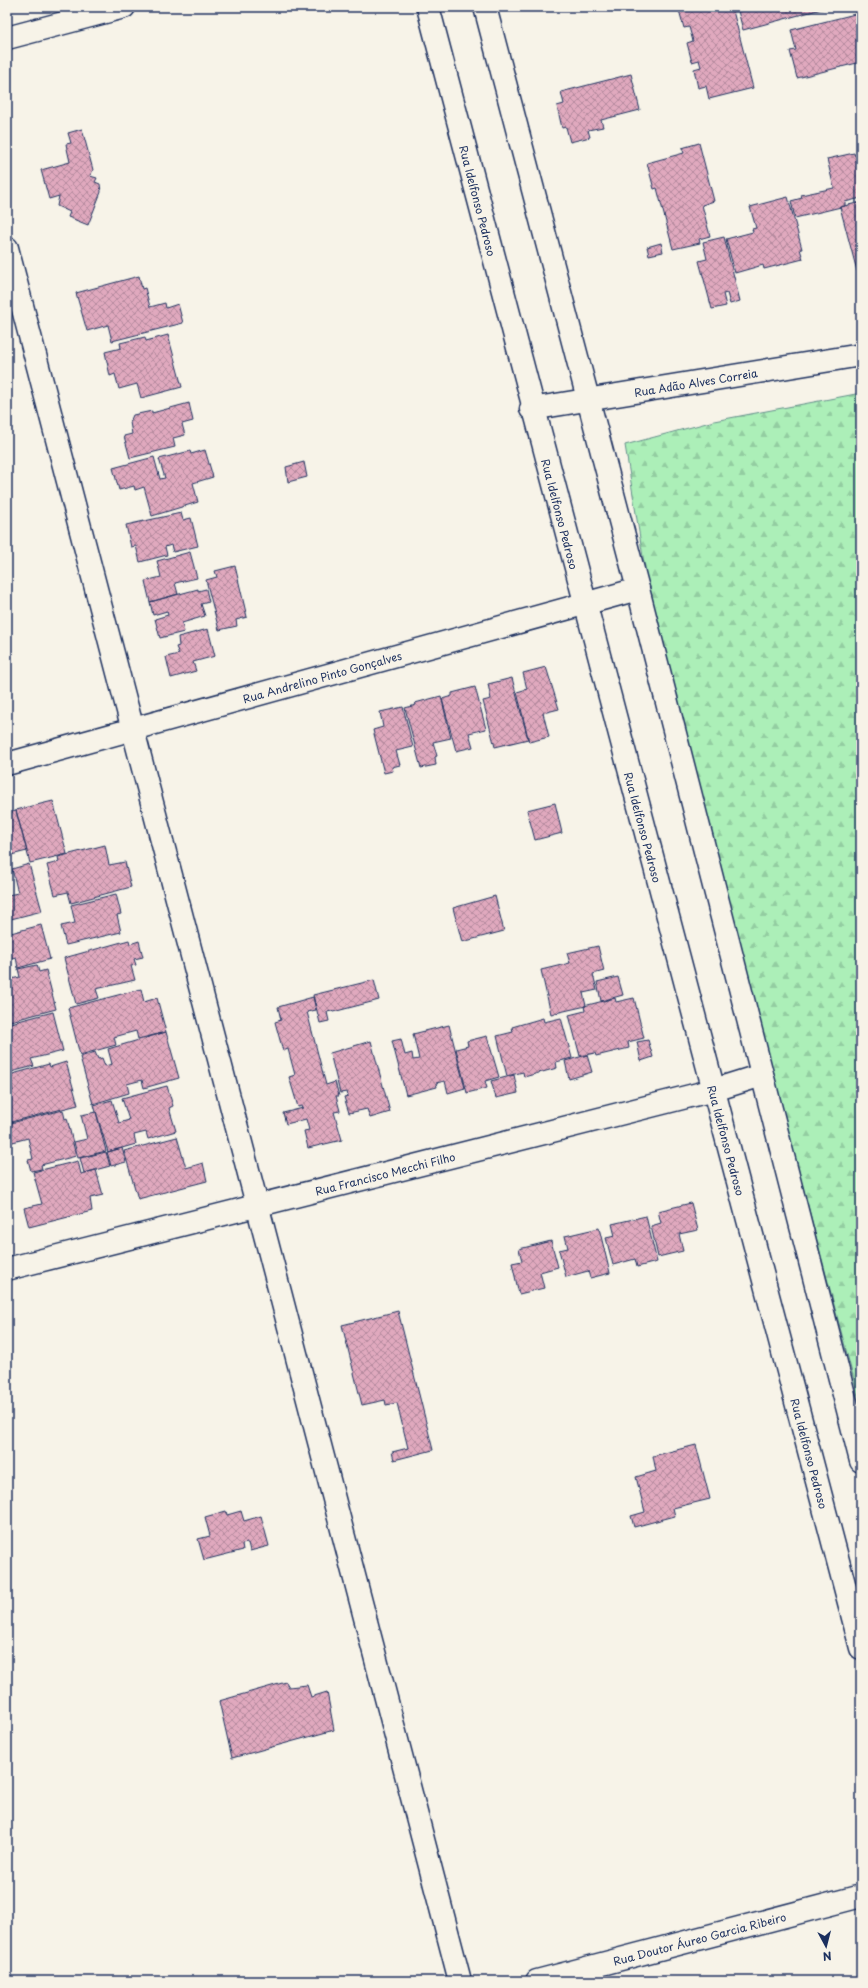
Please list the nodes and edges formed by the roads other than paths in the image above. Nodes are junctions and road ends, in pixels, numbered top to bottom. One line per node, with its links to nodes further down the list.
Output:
1 (124, 7): 4 (street)
2 (428, 7): 8 (street, Rua Idelfonso Pedroso)
3 (485, 7): 7 (street)
4 (7, 38)
5 (7, 248): 11 (street)
6 (861, 355): 7 (street, Rua Adão Alves Correia)
7 (588, 398): 8 (street, Rua Adão Alves Correia); 9 (street)
8 (531, 409): 10 (street, Rua Idelfonso Pedroso)
9 (638, 589): 10 (street, Rua Andrelino Pinto Gonçalves); 13 (street)
10 (585, 603): 11 (street, Rua Andrelino Pinto Gonçalves); 14 (street, Rua Idelfonso Pedroso)
11 (133, 730): 12 (street, Rua Andrelino Pinto Gonçalves); 15 (street)
12 (7, 764)
13 (762, 1075): 14 (street, Rua Francisco Mecchi Filho); 17 (street)
14 (714, 1090): 15 (street, Rua Francisco Mecchi Filho); 18 (street, Rua Idelfonso Pedroso)
15 (257, 1205): 16 (street, Rua Francisco Mecchi Filho); 20 (street)
16 (7, 1269)
17 (861, 1461)
18 (861, 1648)
19 (861, 1896): 21 (street, Rua Doutor Áureo Garcia Ribeiro)
20 (460, 1981)
21 (537, 1981)

